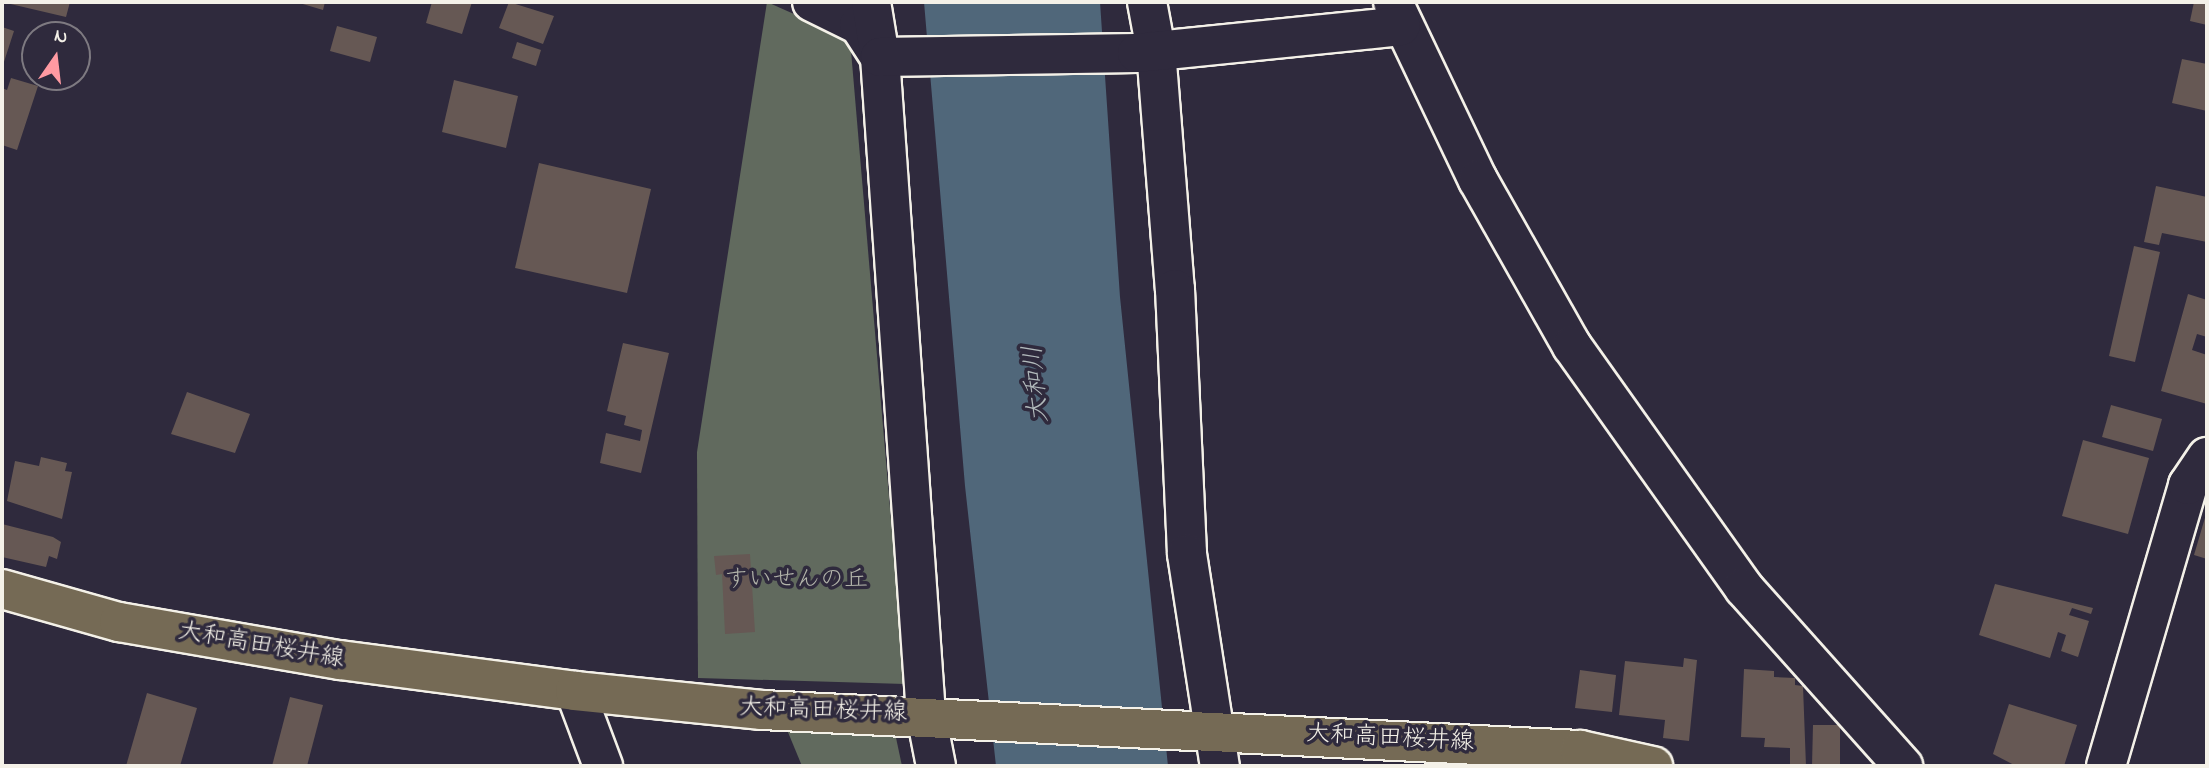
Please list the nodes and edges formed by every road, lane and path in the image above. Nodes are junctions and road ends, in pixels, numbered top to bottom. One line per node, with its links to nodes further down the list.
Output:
1 (812, 2): 6 (street)
2 (871, 2): 6 (street)
3 (1147, 2): 5 (street)
4 (1397, 14): 5 (street); 16 (street)
5 (1147, 51): 6 (street); 11 (street)
6 (889, 57): 10 (street)
7 (2207, 457): 17 (street)
8 (2, 589): 9 (main road, 大和高田桜井線)
9 (575, 691): 10 (main road, 大和高田桜井線); 12 (street)
10 (936, 716): 11 (main road, 大和高田桜井線); 13 (street)
11 (1204, 729): 14 (street); 15 (main road, 大和高田桜井線)
12 (603, 766)
13 (936, 766)
14 (1220, 766)
15 (1653, 766)
16 (1903, 766)
17 (2106, 766)

